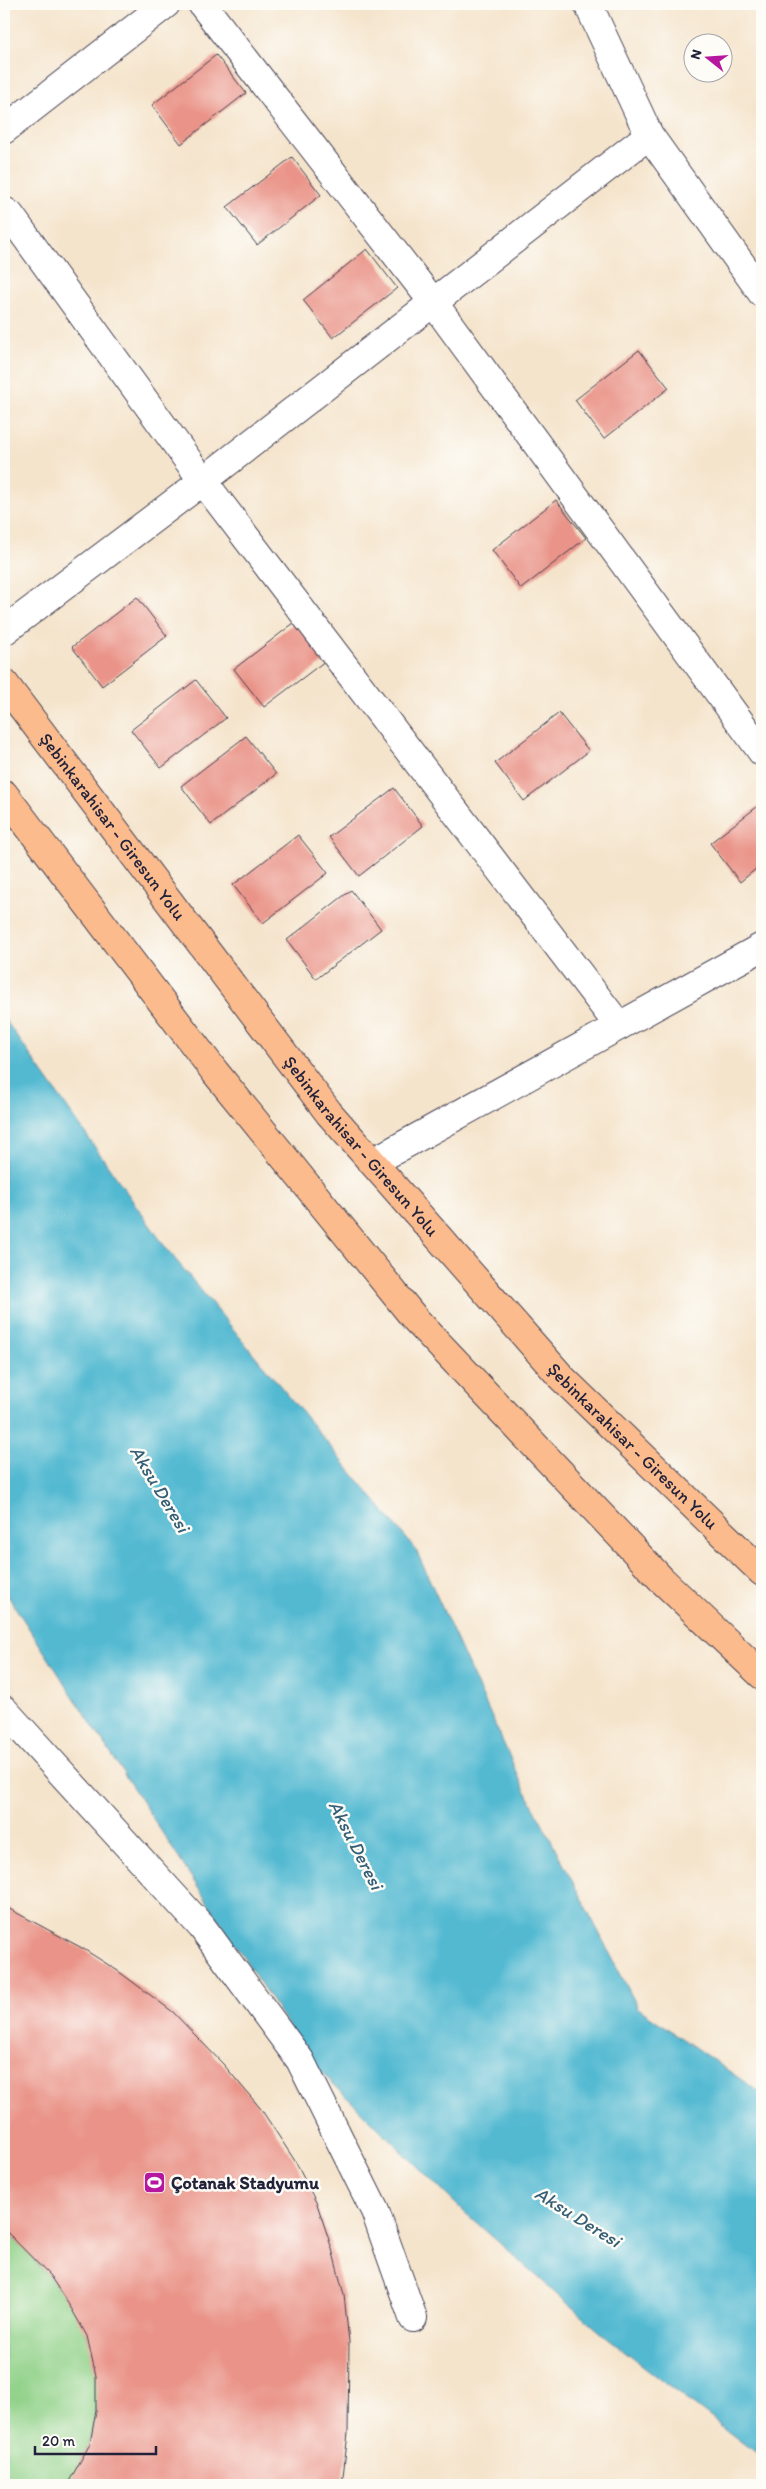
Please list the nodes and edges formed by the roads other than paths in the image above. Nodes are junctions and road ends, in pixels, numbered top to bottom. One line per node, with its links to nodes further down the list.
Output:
1 (166, 4): 4 (street)
2 (202, 4): 8 (street)
3 (588, 4): 5 (street)
4 (4, 130)
5 (649, 135): 7 (street); 8 (street)
6 (4, 211): 9 (street)
7 (762, 293)
8 (434, 302): 9 (street); 12 (street)
9 (203, 481): 10 (street); 15 (street)
10 (4, 631)
11 (4, 684): 16 (main road, Şebinkarahisar - Giresun Yolu)
12 (762, 752)
13 (4, 794): 18 (main road)
14 (762, 947): 15 (street)
15 (619, 1026): 16 (street)
16 (373, 1162): 17 (main road, Şebinkarahisar - Giresun Yolu)
17 (762, 1572)
18 (762, 1675)
19 (4, 1710): 20 (street)
20 (413, 2318)

